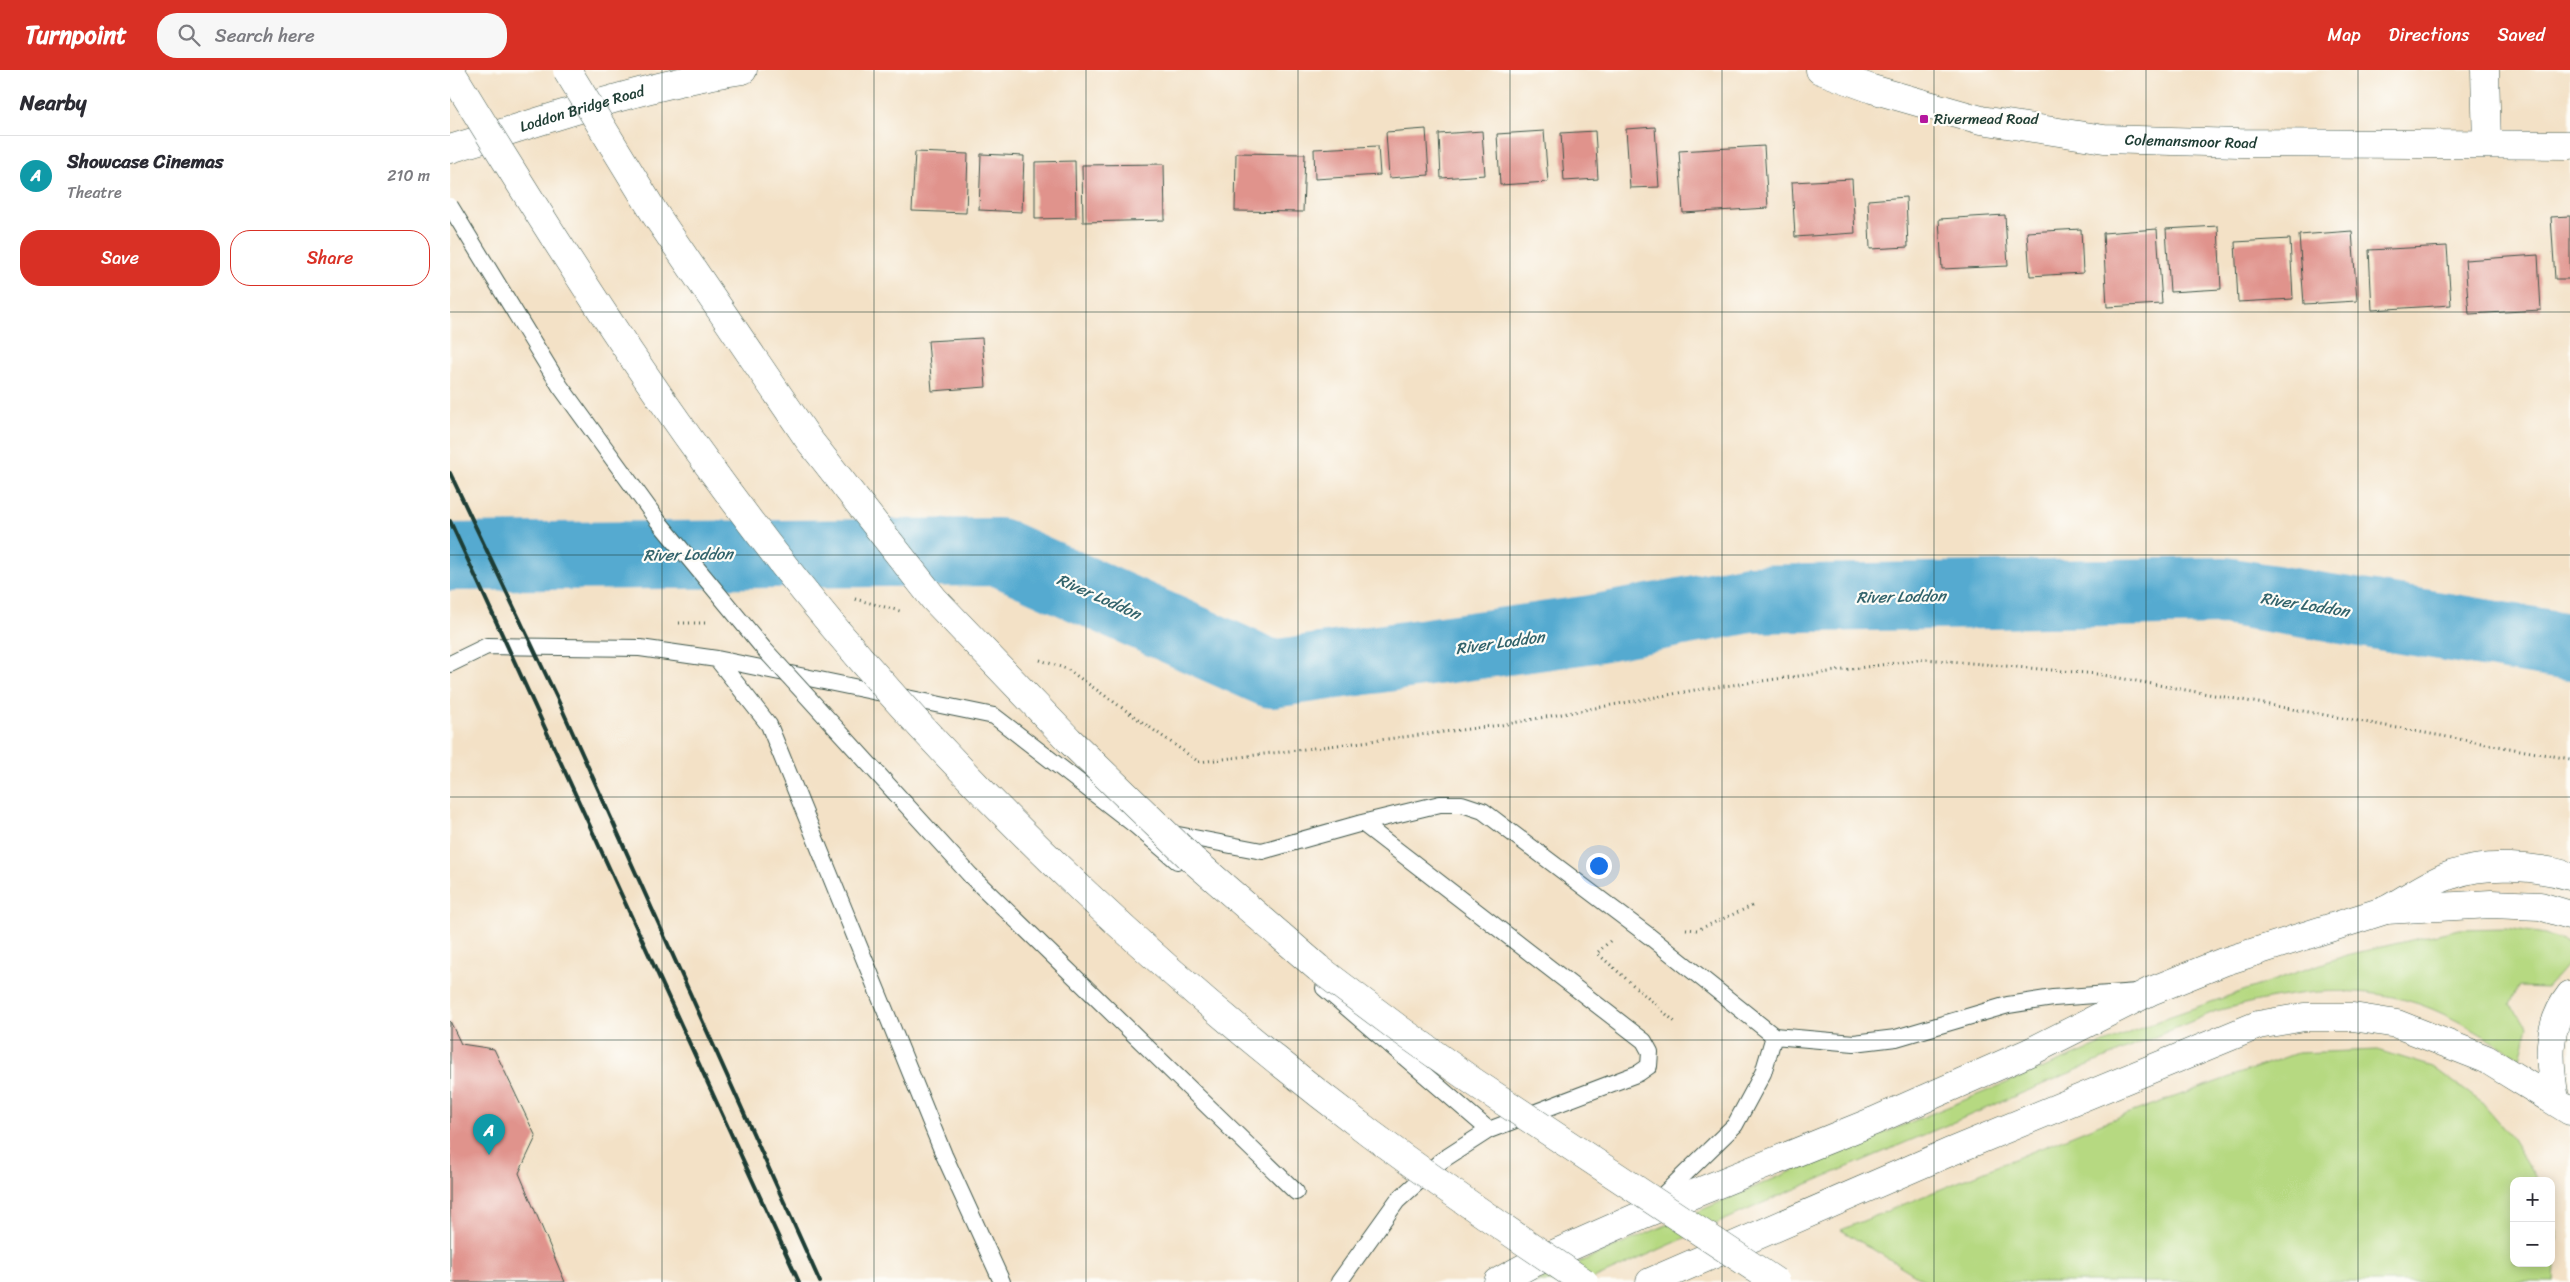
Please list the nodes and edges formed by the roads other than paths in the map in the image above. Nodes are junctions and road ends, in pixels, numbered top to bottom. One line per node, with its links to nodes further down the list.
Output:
1 (450, 70): 27 (main road, bridge)
2 (567, 70): 29 (main road, bridge)
3 (743, 70): 8 (main road, Loddon Bridge Road)
4 (1820, 70): 6 (main road, Colemansmoor Road)
5 (2485, 70): 6 (main road)
6 (2487, 144): 7 (main road, Colemansmoor Road)
7 (2570, 144)
8 (450, 148)
9 (450, 206): 22 (lane, bridge)
10 (717, 659): 11 (lane); 13 (lane); 24 (lane)
11 (450, 664)
12 (1362, 823): 13 (lane); 19 (lane); 21 (lane)
13 (1136, 826): 21 (lane)
14 (2570, 876): 15 (main road)
15 (2386, 910): 16 (main road); 17 (main road)
16 (2570, 915)
17 (2151, 990): 19 (lane); 23 (main road)
18 (2570, 995): 20 (main road)
19 (1774, 1036): 23 (lane)
20 (2564, 1112): 28 (main road)
21 (1489, 1130): 25 (lane)
22 (1296, 1192)
23 (1644, 1214): 26 (main road)
24 (1002, 1282)
25 (1339, 1282)
26 (1498, 1282)
27 (1584, 1282)
28 (1650, 1282)
29 (1776, 1282)

